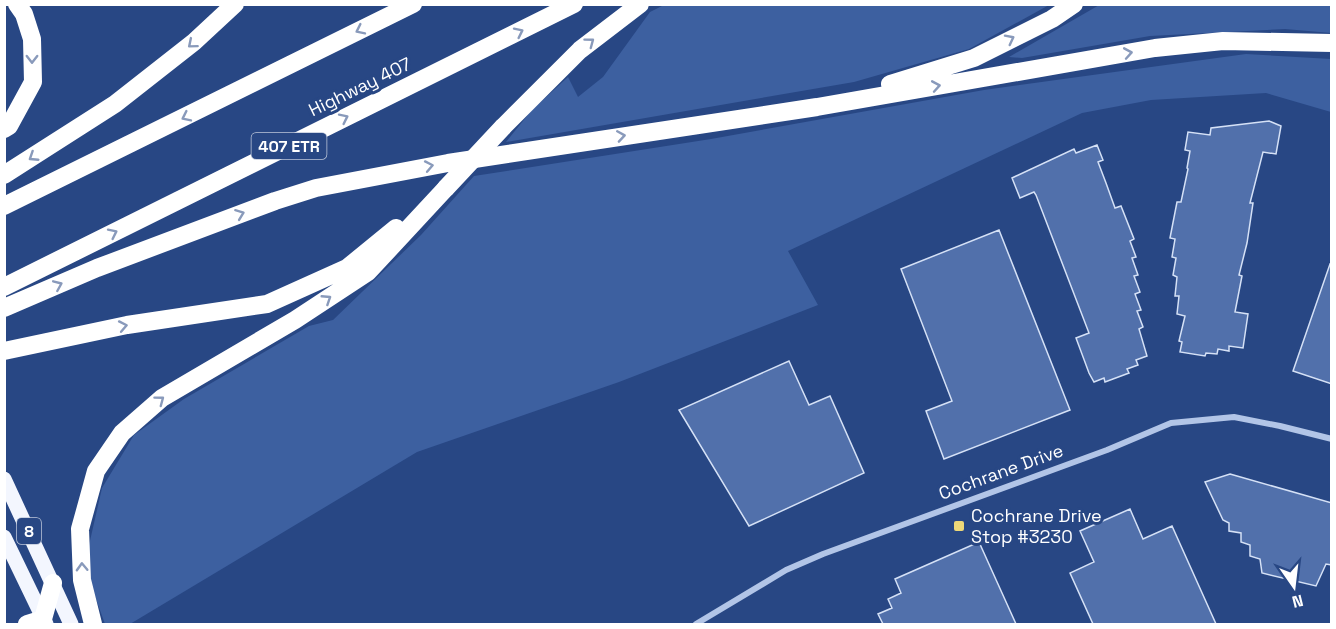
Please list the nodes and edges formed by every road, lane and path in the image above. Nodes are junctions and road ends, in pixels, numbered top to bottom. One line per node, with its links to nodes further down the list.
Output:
1 (17, 4): 9 (highway, one-way to 9)
2 (235, 4): 10 (highway, one-way to 10)
3 (413, 4): 12 (highway, one-way to 12)
4 (574, 4): 13 (highway, Highway 407 / 407 ETR, one-way to 4)
5 (640, 4): 11 (highway, one-way to 5, bridge)
6 (1074, 4): 8 (highway, one-way to 6)
7 (1332, 43): 8 (highway, one-way to 7)
8 (817, 106): 14 (highway, one-way to 8)
9 (4, 129)
10 (4, 175)
11 (446, 188): 15 (highway, one-way to 11); 22 (highway, one-way to 11)
12 (4, 206)
13 (4, 287)
14 (4, 308)
15 (4, 351)
16 (1332, 439): 23 (street, Cochrane Drive)
17 (4, 479): 19 (main road, 8)
18 (4, 537): 20 (main road, 8)
19 (53, 582): 20 (highway); 21 (main road, 8)
20 (39, 623)
21 (71, 624)
22 (93, 624)
23 (696, 624)

